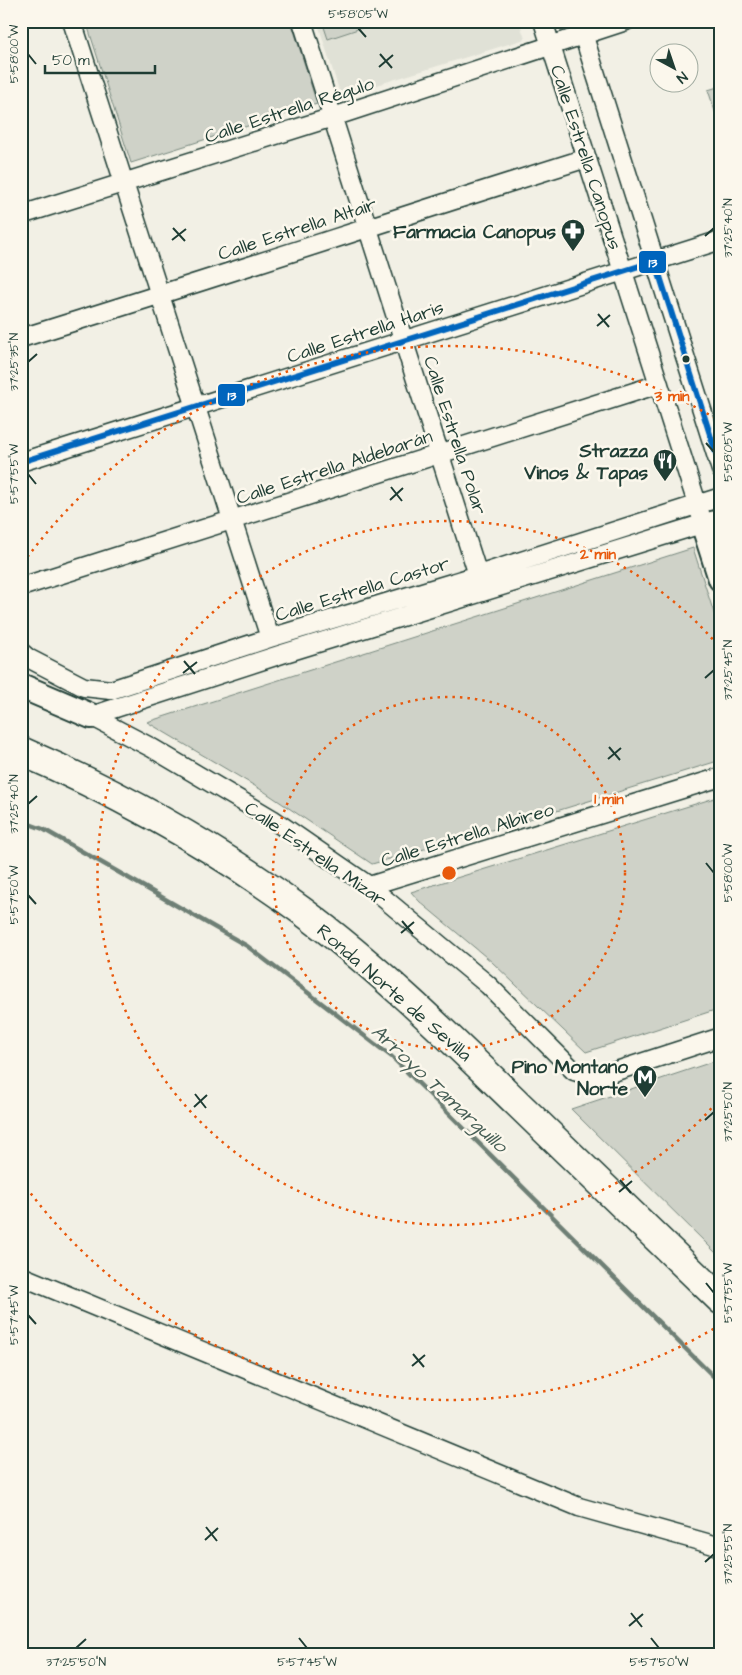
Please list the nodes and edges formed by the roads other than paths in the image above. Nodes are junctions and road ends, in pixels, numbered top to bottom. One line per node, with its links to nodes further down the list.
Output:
1 (72, 21): 9 (street)
2 (302, 21): 7 (street, Calle Estrella Polar)
3 (543, 21): 6 (street, Calle Estrella Canopus)
4 (626, 21): 5 (street, Calle Estrella Régulo)
5 (581, 28): 6 (street, Calle Estrella Régulo); 13 (street, Calle Estrella Canopus)
6 (551, 46): 7 (street, Calle Estrella Régulo); 8 (street, Calle Estrella Canopus)
7 (333, 117): 9 (street, Calle Estrella Régulo); 11 (street, Calle Estrella Polar)
8 (587, 158): 11 (street, Calle Estrella Altair); 14 (street, Calle Estrella Canopus)
9 (125, 183): 10 (street, Calle Estrella Régulo); 15 (street)
10 (21, 216)
11 (367, 226): 15 (street, Calle Estrella Altair); 17 (street, Calle Estrella Polar)
12 (721, 240): 13 (street, Calle Estrella Haris)
13 (654, 261): 14 (street, Calle Estrella Haris); 22 (street, Calle Estrella Canopus)
14 (623, 271): 17 (street, Calle Estrella Haris); 18 (street, Calle Estrella Canopus)
15 (160, 295): 16 (street, Calle Estrella Altair); 19 (street)
16 (21, 338)
17 (404, 341): 19 (street, Calle Estrella Haris); 20 (street, Calle Estrella Polar)
18 (659, 384): 20 (street, Calle Estrella Aldebarán); 24 (street, Calle Estrella Canopus)
19 (196, 407): 21 (street, Calle Estrella Haris); 25 (street)
20 (440, 454): 25 (street, Calle Estrella Aldebarán); 26 (street, Calle Estrella Polar)
21 (21, 462)
22 (721, 470)
23 (721, 496): 24 (street, Calle Estrella Castor)
24 (707, 515): 26 (street, Calle Estrella Castor); 27 (street, Calle Estrella Canopus); 32 (street, Calle Estrella Castor)
25 (232, 520): 28 (street, Calle Estrella Aldebarán); 29 (street)
26 (478, 575): 29 (street, Calle Estrella Castor)
27 (721, 579)
28 (21, 587)
29 (270, 638): 30 (street, Calle Estrella Castor)
30 (21, 652)
31 (21, 686): 32 (street, Calle Estrella Mizar)
32 (92, 716): 36 (street, Calle Estrella Mizar)
33 (21, 731): 38 (highway, Ronda Norte de Sevilla)
34 (21, 750): 40 (highway, Ronda Norte de Sevilla)
35 (721, 777): 36 (street, Calle Estrella Albireo)
36 (369, 886): 37 (street, Calle Estrella Mizar)
37 (721, 1037)
38 (721, 1275)
39 (21, 1276): 41 (street)
40 (721, 1300)
41 (721, 1547)

